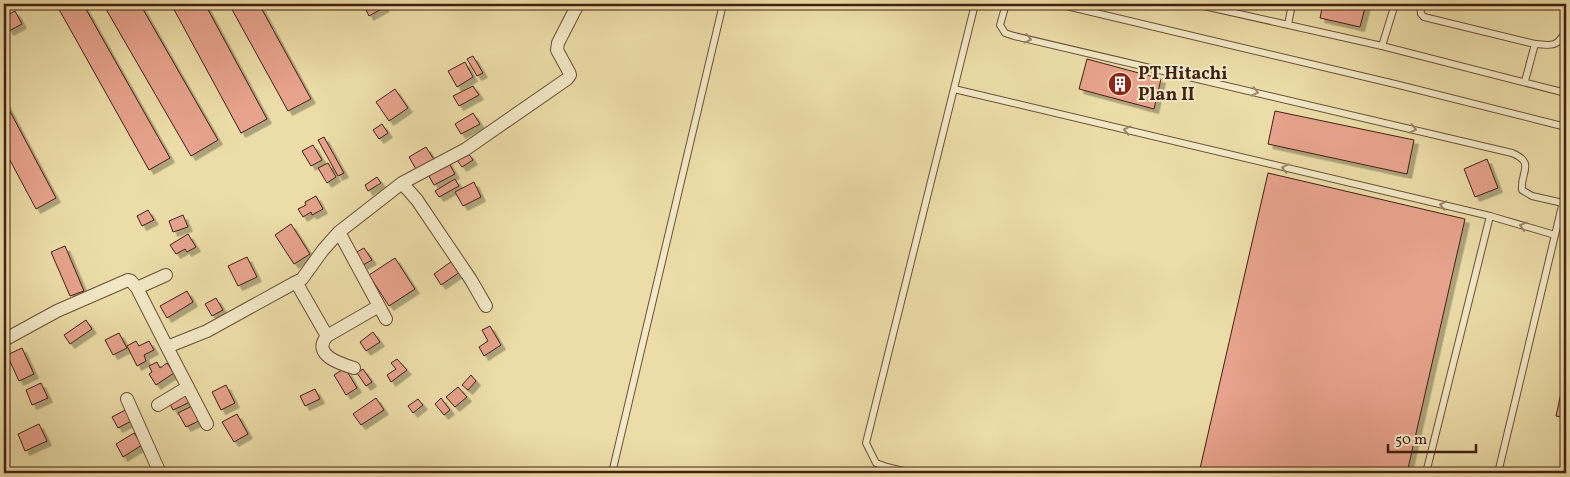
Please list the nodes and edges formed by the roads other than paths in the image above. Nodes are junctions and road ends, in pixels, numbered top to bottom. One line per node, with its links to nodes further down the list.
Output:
1 (578, 4): 18 (street)
2 (723, 4): 40 (lane)
3 (975, 4): 15 (lane)
4 (1006, 4): 20 (lane, one-way to 20)
5 (1058, 4): 17 (lane)
6 (1195, 4): 10 (lane)
7 (1292, 4): 10 (lane)
8 (1395, 4): 13 (lane)
9 (1420, 4): 12 (lane)
10 (1288, 25): 13 (lane)
11 (1566, 30): 12 (lane)
12 (1535, 44): 14 (lane)
13 (1382, 46): 14 (lane)
14 (1525, 81): 16 (lane)
15 (954, 89): 21 (lane, one-way to 15); 41 (lane)
16 (1566, 93)
17 (1566, 127)
18 (402, 183): 22 (street); 28 (street)
19 (1566, 189): 20 (lane)
20 (1563, 203): 23 (lane)
21 (1490, 216): 23 (lane, one-way to 21); 42 (lane)
22 (340, 232): 25 (street); 27 (street)
23 (1555, 235): 43 (lane)
24 (166, 275): 26 (street)
25 (296, 282): 30 (street); 32 (street)
26 (137, 288): 31 (street); 32 (street)
27 (379, 306): 29 (street); 30 (street)
28 (486, 306)
29 (386, 319)
30 (328, 336): 33 (street)
31 (4, 340)
32 (166, 347): 34 (street)
33 (354, 368)
34 (188, 387): 36 (street); 37 (street)
35 (128, 399): 39 (street)
36 (158, 405)
37 (207, 424)
38 (1566, 464): 44 (lane)
39 (160, 473)
40 (612, 473)
41 (911, 473)
42 (1426, 473)
43 (1498, 473)
44 (1563, 473)

